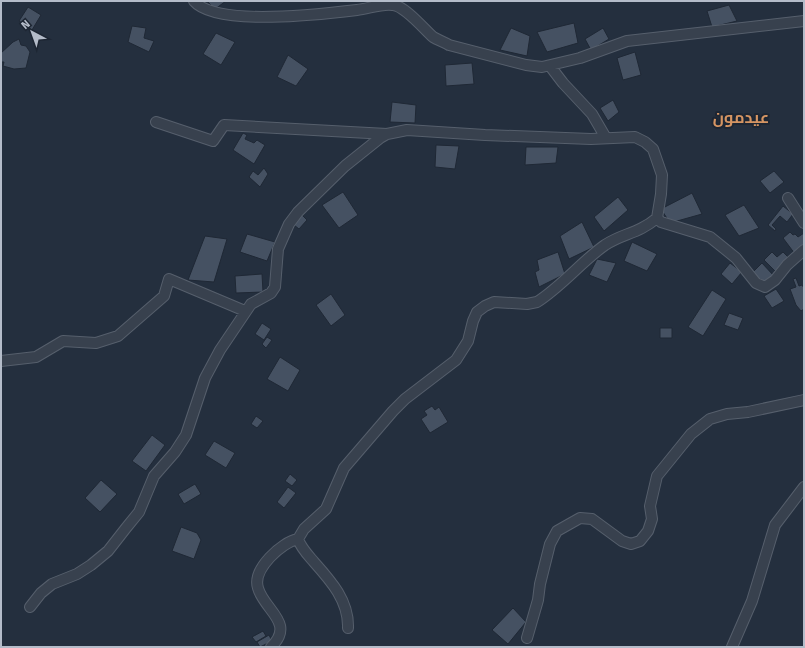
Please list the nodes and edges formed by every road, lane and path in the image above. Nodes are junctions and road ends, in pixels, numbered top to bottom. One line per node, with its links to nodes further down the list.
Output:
1 (194, 1): 3 (street)
2 (804, 21): 3 (street)
3 (550, 66): 6 (street)
4 (156, 122): 5 (street)
5 (387, 134): 6 (street); 11 (street)
6 (606, 138): 8 (street)
7 (788, 198): 9 (street)
8 (656, 218): 10 (street); 15 (street)
9 (804, 223)
10 (804, 250)
11 (245, 311): 12 (street); 16 (street)
12 (1, 361)
13 (804, 400): 18 (street)
14 (804, 487): 20 (street)
15 (298, 539): 17 (street); 19 (street)
16 (30, 607)
17 (348, 628)
18 (527, 638)
19 (271, 647)
20 (732, 647)

